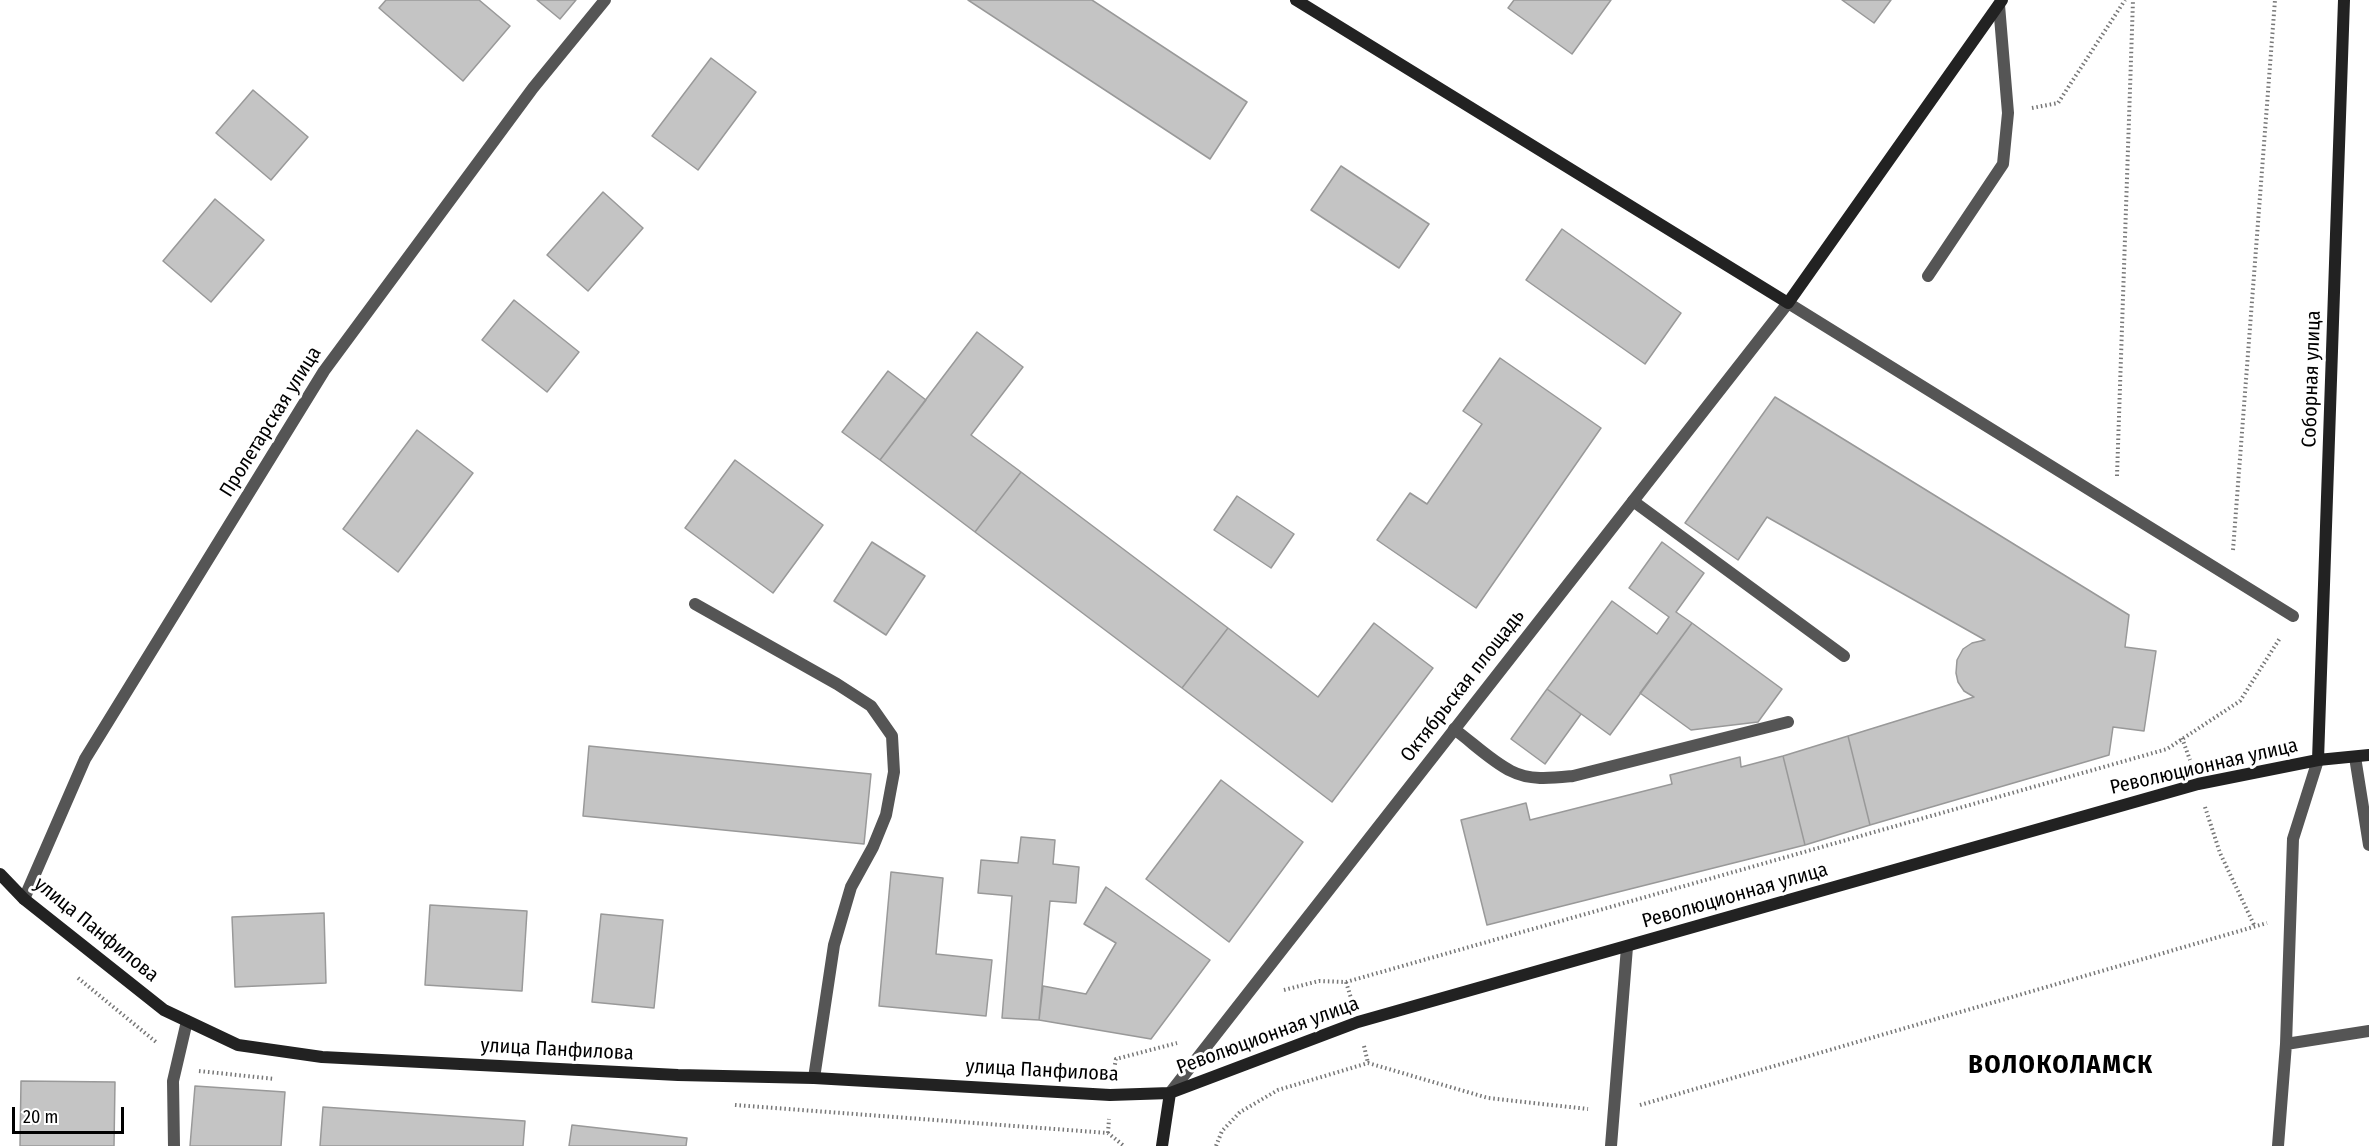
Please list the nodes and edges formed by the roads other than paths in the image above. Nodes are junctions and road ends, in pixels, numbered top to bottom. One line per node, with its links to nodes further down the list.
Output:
1 (604, 0): 18 (street, Пролетарская улица)
2 (1296, 0): 6 (main road)
3 (2344, 0): 15 (main road, Соборная улица)
4 (2000, 2): 5 (street); 6 (main road)
5 (1928, 276)
6 (1788, 303): 7 (street, Октябрьская площадь); 9 (street)
7 (1633, 501): 10 (street); 12 (street, Октябрьская площадь)
8 (695, 604): 23 (street)
9 (2293, 616)
10 (1844, 656)
11 (1788, 722): 12 (street)
12 (1454, 729): 24 (street, Октябрьская площадь)
13 (2369, 755): 14 (main road, Революционная улица)
14 (2355, 757): 15 (main road, Революционная улица); 16 (street)
15 (2318, 760): 19 (main road, Революционная улица); 22 (street)
16 (2369, 844)
17 (0, 874): 18 (main road, улица Панфилова)
18 (24, 899): 20 (main road, улица Панфилова)
19 (1628, 947): 24 (main road, Революционная улица); 27 (street)
20 (187, 1021): 23 (main road, улица Панфилова); 25 (street)
21 (2369, 1031): 22 (street)
22 (2286, 1044): 28 (street)
23 (814, 1078): 24 (main road, улица Панфилова)
24 (1170, 1093): 26 (main road)
25 (174, 1146)
26 (1162, 1146)
27 (1611, 1146)
28 (2278, 1146)

